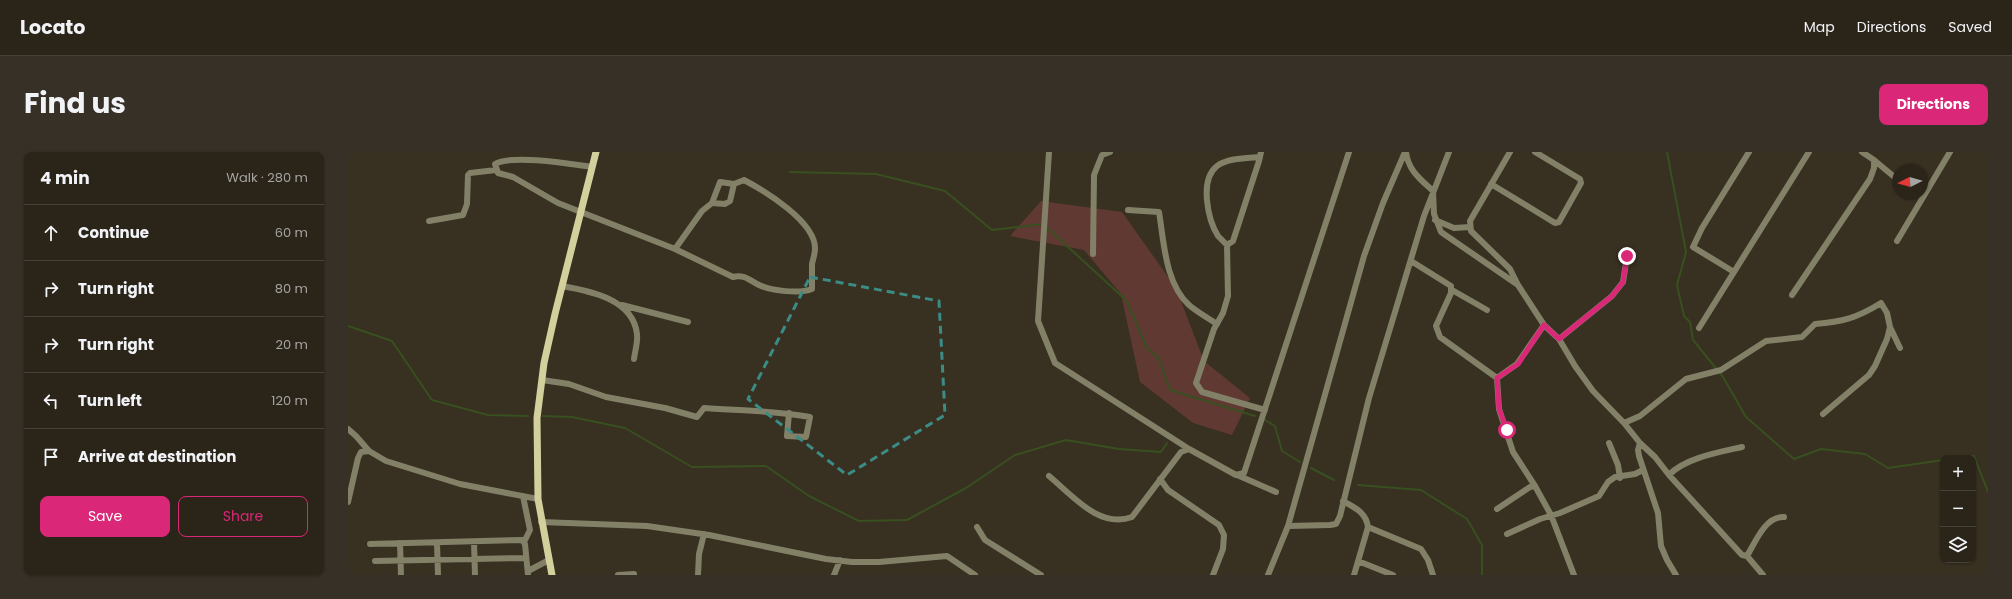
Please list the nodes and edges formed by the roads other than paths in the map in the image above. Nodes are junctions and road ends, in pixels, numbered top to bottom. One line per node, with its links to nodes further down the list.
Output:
1 (596, 152): 15 (main road)
2 (1048, 152): 60 (street)
3 (1110, 152): 32 (street)
4 (1349, 152): 52 (street)
5 (1405, 152): 21 (street); 78 (street)
6 (1449, 152): 21 (street)
7 (1510, 152): 19 (street)
8 (1535, 152): 19 (street)
9 (1749, 152): 35 (street)
10 (1809, 152): 35 (street)
11 (1862, 152): 14 (street)
12 (1950, 152): 20 (street)
13 (1260, 154): 30 (street); 30 (street)
14 (1874, 160): 17 (street); 39 (street)
15 (592, 167): 16 (street); 25 (main road)
16 (496, 170): 25 (street); 26 (street)
17 (1892, 175)
18 (734, 184): 23 (street); 23 (street); 31 (street)
19 (1491, 184): 28 (street)
20 (1928, 188)
21 (1433, 191): 27 (street); 34 (street)
22 (1921, 200): 29 (street)
23 (712, 203): 31 (street)
24 (1128, 210): 43 (street)
25 (581, 212): 31 (street); 37 (main road)
26 (429, 220)
27 (1435, 220): 28 (street); 36 (street)
28 (1470, 227): 36 (street)
29 (1897, 241)
30 (1227, 245): 43 (street)
31 (675, 249)
32 (1093, 254)
33 (1627, 256): 47 (street)
34 (1411, 261): 38 (street); 72 (street)
35 (1734, 272): 46 (street)
36 (1518, 285): 44 (street)
37 (562, 286): 40 (street); 51 (main road)
38 (1452, 290): 41 (street); 50 (street)
39 (1792, 295)
40 (622, 305): 42 (street); 49 (street)
41 (1487, 310)
42 (688, 322)
43 (1217, 324): 52 (street)
44 (1544, 325): 47 (street); 50 (street)
45 (1890, 327): 48 (street); 54 (street); 55 (street)
46 (1699, 328)
47 (1559, 339): 55 (street)
48 (1900, 348)
49 (634, 359)
50 (1497, 378): 68 (street)
51 (542, 380): 53 (street); 71 (main road)
52 (1265, 410): 63 (street)
53 (789, 413): 53 (street)
54 (1823, 414)
55 (1624, 423): 58 (street)
56 (348, 429): 61 (street)
57 (1609, 443): 66 (street)
58 (1640, 443): 62 (street); 64 (street)
59 (1742, 447): 64 (street)
60 (1189, 449): 63 (street); 67 (street)
61 (369, 451): 70 (street); 73 (street)
62 (1643, 470): 66 (street); 114 (street)
63 (1236, 475): 69 (street)
64 (1669, 475): 88 (street)
65 (1049, 476): 67 (street)
66 (1620, 478): 75 (street)
67 (1160, 479): 108 (street)
68 (1535, 486): 74 (street); 75 (street)
69 (1276, 492)
70 (523, 496): 71 (street); 84 (street)
71 (538, 499): 77 (main road)
72 (1343, 501): 78 (street); 80 (street)
73 (348, 502)
74 (1497, 509)
75 (1551, 515): 82 (street); 113 (street)
76 (1784, 516): 88 (street)
77 (541, 522): 81 (street); 93 (main road)
78 (1288, 526): 109 (street)
79 (977, 527): 107 (street)
80 (1368, 527): 96 (street); 112 (street)
81 (704, 534): 94 (street); 104 (street)
82 (1507, 534)
83 (474, 542): 84 (street); 86 (street); 90 (street)
84 (524, 542): 89 (street)
85 (400, 543): 86 (street); 87 (street); 91 (street)
86 (437, 543): 92 (street)
87 (370, 544)
88 (1747, 556): 115 (street)
89 (526, 558): 90 (street); 97 (street)
90 (474, 559): 92 (street); 101 (street)
91 (400, 560): 92 (street); 95 (street); 99 (street)
92 (438, 560): 100 (street)
93 (549, 560): 97 (street); 102 (main road)
94 (840, 560): 105 (street); 106 (street)
95 (375, 561)
96 (1358, 561): 110 (street); 111 (street)
97 (528, 573)
98 (634, 574): 103 (street)
99 (400, 575)
100 (438, 575)
101 (475, 575)
102 (552, 575)
103 (618, 575)
104 (698, 575)
105 (834, 575)
106 (975, 575)
107 (1041, 575)
108 (1213, 575)
109 (1268, 575)
110 (1354, 575)
111 (1393, 575)
112 (1433, 575)
113 (1574, 575)
114 (1676, 575)
115 (1763, 575)

